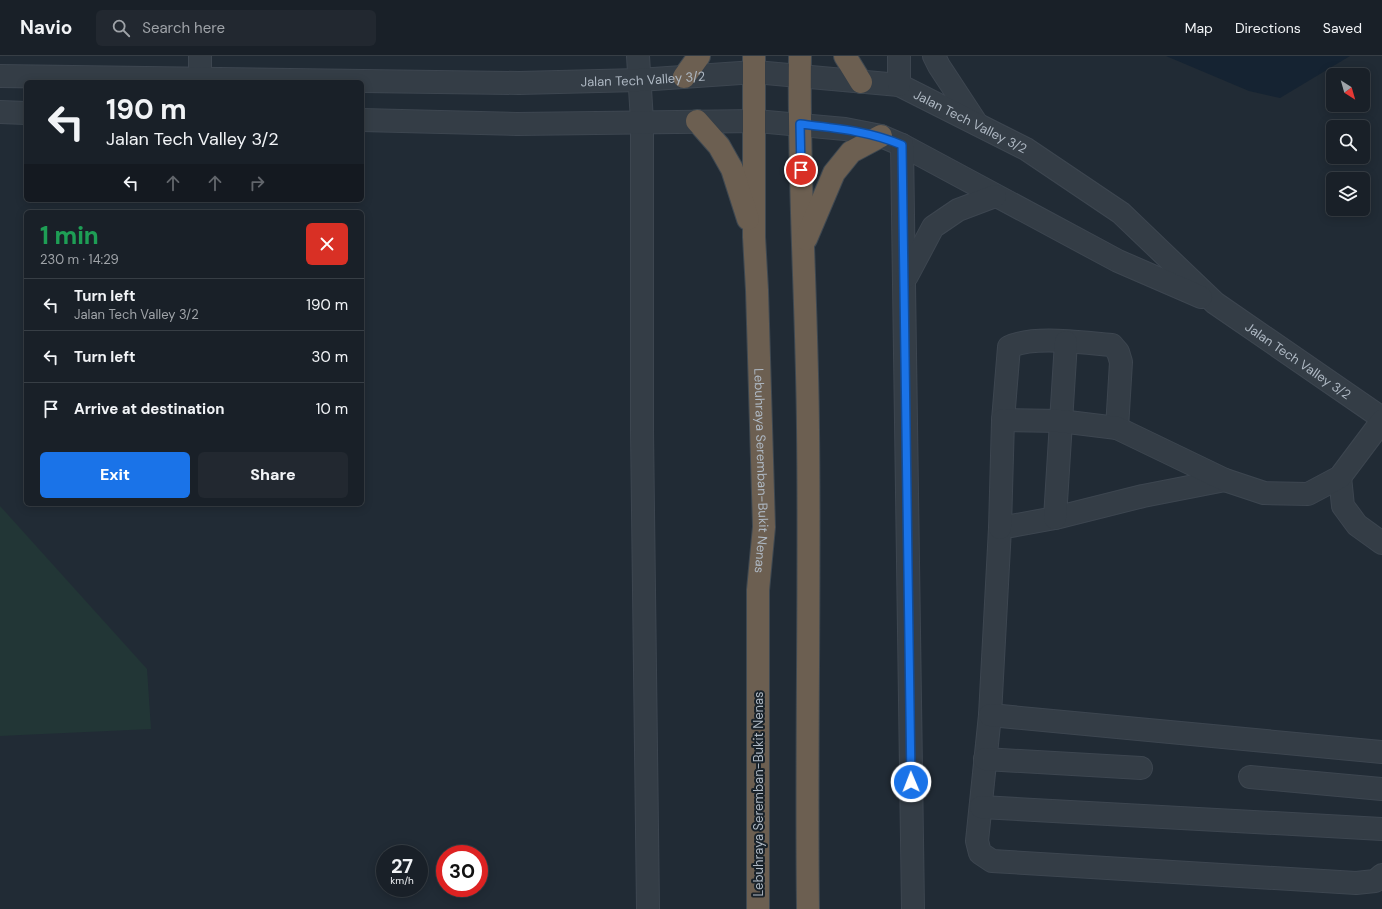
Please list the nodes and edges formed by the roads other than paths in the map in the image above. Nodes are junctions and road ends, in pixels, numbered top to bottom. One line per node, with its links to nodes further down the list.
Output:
1 (200, 56): 11 (street)
2 (638, 56): 13 (street)
3 (699, 56): 10 (highway)
4 (844, 56): 15 (highway)
5 (900, 56): 16 (street)
6 (934, 56): 24 (street)
7 (754, 64): 8 (street, Jalan Tech Valley 3/2); 10 (street, Jalan Tech Valley 3/2); 22 (highway, Lebuhraya Seremban-Bukit Nenas)
8 (800, 66): 15 (street, Jalan Tech Valley 3/2); 23 (highway)
9 (0, 76): 11 (street, Jalan Tech Valley 3/2)
10 (684, 77): 13 (street, Jalan Tech Valley 3/2)
11 (200, 78): 12 (street, Jalan Tech Valley 3/2)
12 (328, 80)
13 (640, 80): 14 (street, Jalan Tech Valley 3/2); 20 (street)
14 (364, 81)
15 (862, 82): 16 (street, Jalan Tech Valley 3/2)
16 (899, 85): 24 (street, Jalan Tech Valley 3/2)
17 (0, 112): 18 (street)
18 (24, 113)
19 (364, 120): 20 (street, Jalan Tech Valley 3/2)
20 (642, 121): 21 (street, Jalan Tech Valley 3/2); 51 (street)
21 (697, 121): 22 (street, Jalan Tech Valley 3/2); 28 (highway)
22 (756, 121): 23 (street, Jalan Tech Valley 3/2); 28 (highway, Lebuhraya Seremban-Bukit Nenas)
23 (800, 124): 25 (street, Jalan Tech Valley 3/2); 29 (highway)
24 (977, 125): 31 (street, Jalan Tech Valley 3/2)
25 (881, 136): 26 (street, Jalan Tech Valley 3/2); 29 (highway)
26 (902, 145): 27 (street, Jalan Tech Valley 3/2); 30 (street)
27 (995, 196): 30 (street); 31 (street, Jalan Tech Valley 3/2)
28 (754, 237): 52 (highway, Lebuhraya Seremban-Bukit Nenas)
29 (803, 245): 53 (highway)
30 (904, 281): 54 (street)
31 (1215, 303): 34 (street, Jalan Tech Valley 3/2)
32 (1066, 342): 33 (street); 35 (street); 36 (street)
33 (1003, 420): 35 (street); 40 (street)
34 (1382, 420): 37 (street)
35 (1060, 421): 36 (street); 39 (street)
36 (1117, 428): 38 (street)
37 (1340, 477): 38 (street); 41 (street)
38 (1225, 480): 39 (street)
39 (1055, 518): 40 (street)
40 (1000, 528): 42 (street)
41 (1382, 543)
42 (990, 715): 43 (street); 44 (street)
43 (1382, 752)
44 (985, 759): 45 (street); 48 (street)
45 (1141, 768)
46 (1250, 777): 47 (street)
47 (1382, 789)
48 (981, 807): 49 (street); 50 (street)
49 (1382, 829)
50 (1382, 875)
51 (648, 909)
52 (758, 909)
53 (808, 909)
54 (913, 909)

